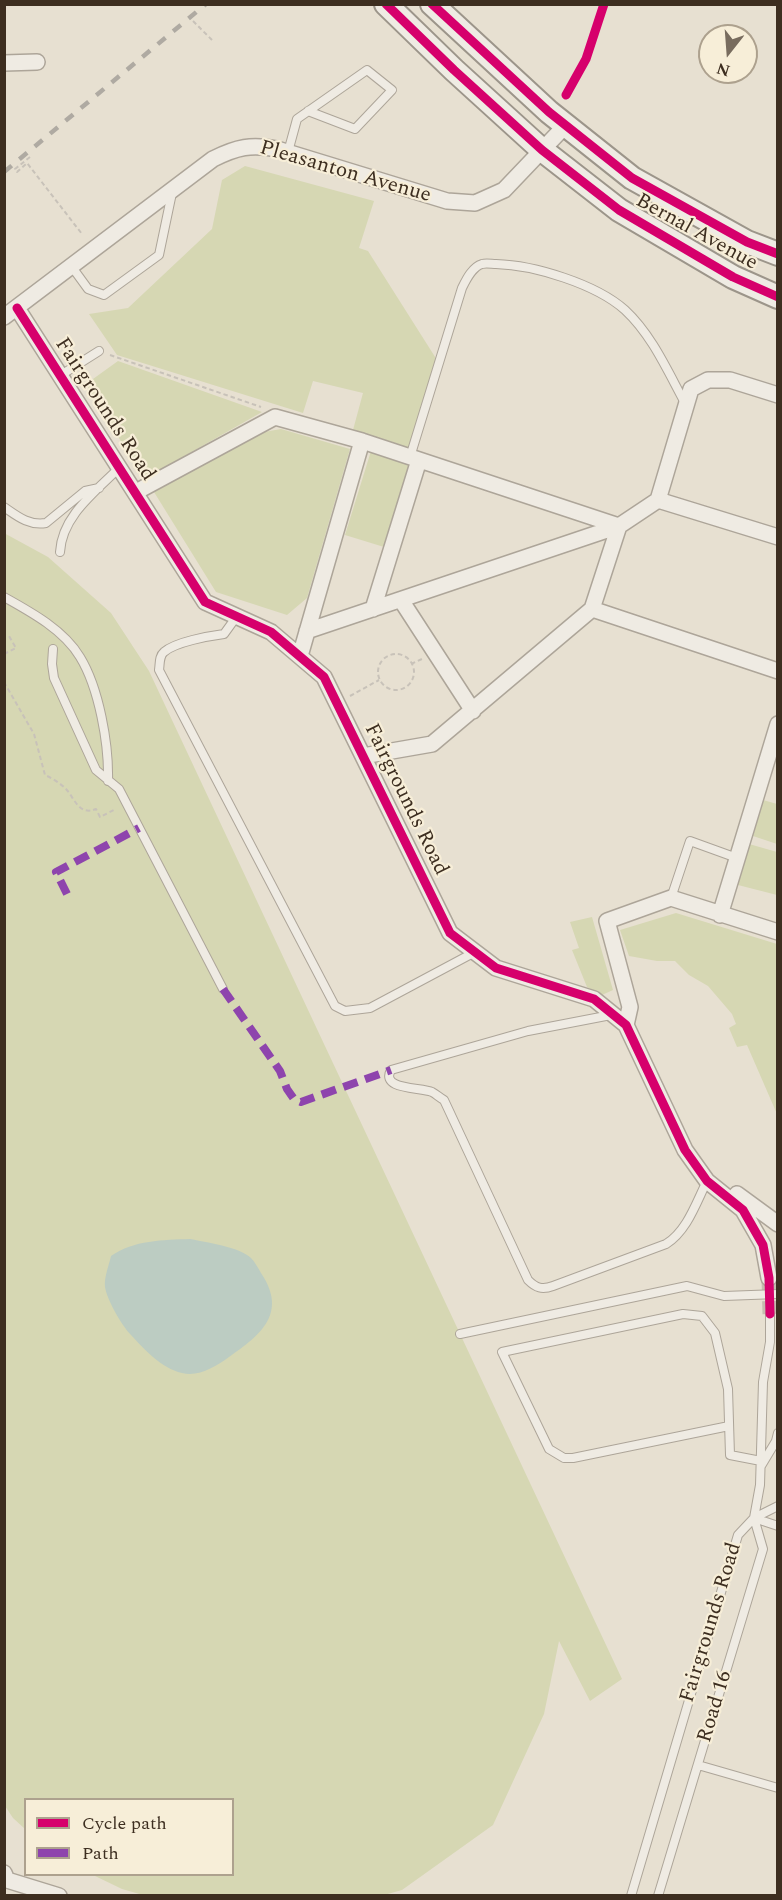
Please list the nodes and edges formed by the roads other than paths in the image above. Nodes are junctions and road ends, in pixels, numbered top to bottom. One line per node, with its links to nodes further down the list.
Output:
1 (386, 4): 7 (main road, Bernal Avenue)
2 (432, 4): 6 (main road, Bernal Avenue)
3 (38, 62): 4 (street)
4 (4, 63)
5 (308, 111): 5 (lane); 8 (lane)
6 (565, 126): 7 (street, Pleasanton Avenue); 10 (main road, Bernal Avenue)
7 (542, 150): 8 (street, Pleasanton Avenue); 12 (main road, Bernal Avenue)
8 (288, 152): 9 (street, Pleasanton Avenue)
9 (173, 189): 11 (street, Pleasanton Avenue); 11 (lane)
10 (777, 254)
11 (72, 267): 13 (street, Pleasanton Avenue)
12 (777, 297)
13 (11, 312): 15 (street, Fairgrounds Road)
14 (99, 351): 15 (lane)
15 (61, 375): 20 (street, Fairgrounds Road)
16 (777, 394): 17 (street)
17 (686, 404): 19 (lane); 23 (street)
18 (362, 441): 19 (street); 22 (street); 33 (street)
19 (414, 459): 25 (street); 30 (street)
20 (119, 468): 21 (lane); 22 (street, Fairgrounds Road)
21 (99, 488): 24 (lane); 27 (lane)
22 (136, 492): 32 (street, Fairgrounds Road)
23 (658, 500): 25 (street); 26 (street)
24 (4, 507)
25 (619, 526): 29 (street); 31 (street)
26 (777, 537)
27 (60, 552)
28 (4, 597): 40 (lane)
29 (401, 600): 30 (street); 37 (street)
30 (373, 609): 33 (street)
31 (592, 609): 36 (street); 37 (street)
32 (237, 616): 35 (street, Fairgrounds Road); 45 (lane)
33 (307, 631): 35 (street)
34 (53, 649): 40 (lane)
35 (300, 656): 39 (street, Fairgrounds Road)
36 (777, 669)
37 (473, 711): 39 (street)
38 (777, 724): 41 (street)
39 (363, 756): 45 (street, Fairgrounds Road)
40 (108, 780): 46 (lane)
41 (737, 858): 42 (lane); 43 (street)
42 (671, 898): 43 (street); 48 (street)
43 (720, 915): 44 (street)
44 (777, 932)
45 (475, 952): 47 (street, Fairgrounds Road)
46 (223, 989)
47 (613, 1015): 48 (street, Fairgrounds Road); 49 (lane)
48 (626, 1025): 49 (street, Fairgrounds Road)
49 (707, 1181): 50 (street); 51 (street, Fairgrounds Road)
50 (777, 1224)
51 (768, 1278)
52 (777, 1294): 54 (lane)
53 (770, 1314): 57 (lane, Fairgrounds Road)
54 (460, 1334)
55 (729, 1426): 55 (lane); 57 (lane)
56 (777, 1433): 57 (lane)
57 (761, 1464): 59 (lane, Fairgrounds Road)
58 (777, 1506): 59 (lane)
59 (754, 1518): 60 (lane); 61 (lane, Road 16); 65 (lane, Fairgrounds Road)
60 (777, 1526)
61 (698, 1765): 62 (lane); 66 (lane, Road 16)
62 (777, 1788)
63 (5, 1878): 64 (street)
64 (59, 1896)
65 (631, 1896)
66 (658, 1896)

